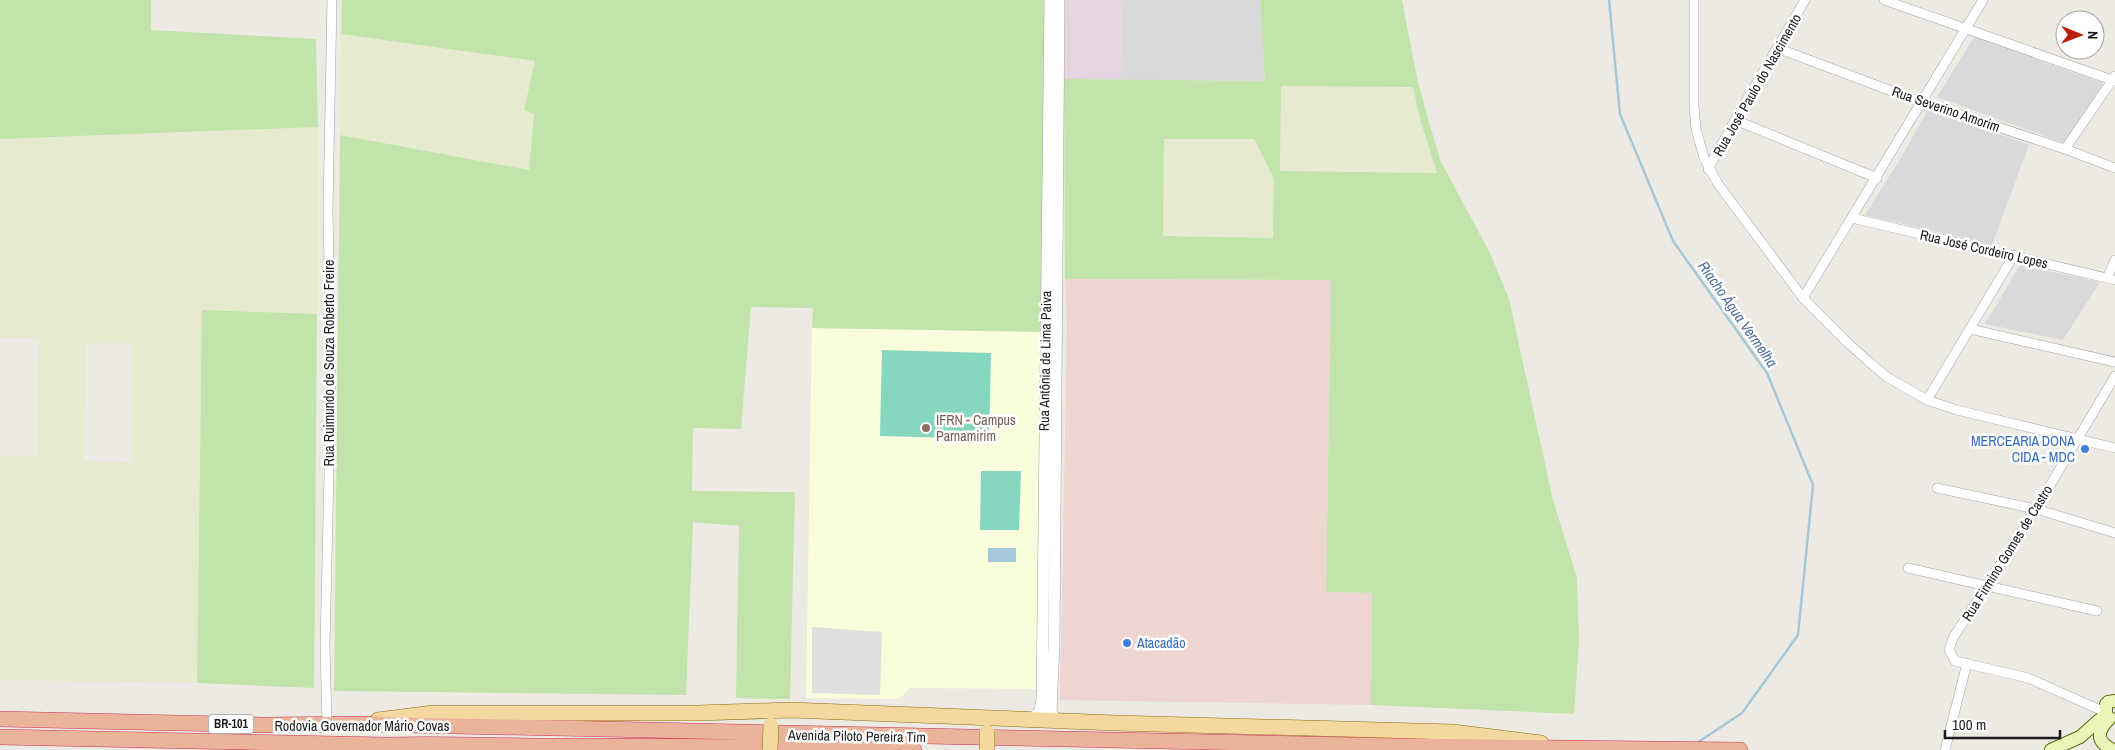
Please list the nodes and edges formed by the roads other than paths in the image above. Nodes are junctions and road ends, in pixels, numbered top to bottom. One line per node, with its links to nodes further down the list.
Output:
1 (332, 0): 47 (street, Rua Ruimundo de Souza Roberto Freire)
2 (1050, 0): 30 (street, Rua Antônia de Lima Paiva)
3 (1059, 0): 31 (street, Rua Antônia de Lima Paiva)
4 (1694, 0): 15 (street)
5 (1805, 0): 9 (street, Rua José Paulo do Nascimento)
6 (1884, 0): 8 (street)
7 (1983, 0): 8 (street)
8 (1966, 29): 10 (street); 11 (street)
9 (1777, 48): 11 (street, Rua Severino Amorim); 12 (street, Rua José Paulo do Nascimento)
10 (2114, 79): 13 (street)
11 (1921, 102): 13 (street, Rua Severino Amorim); 16 (street)
12 (1735, 120): 15 (street, Rua José Paulo do Nascimento); 16 (street)
13 (2065, 149): 14 (street, Rua Severino Amorim)
14 (2115, 168)
15 (1708, 170): 21 (street)
16 (1877, 178): 17 (street)
17 (1852, 218): 18 (street, Rua José Cordeiro Lopes); 21 (street)
18 (2014, 255): 20 (street, Rua José Cordeiro Lopes); 22 (street)
19 (2115, 260): 20 (street)
20 (2111, 279)
21 (1803, 298): 25 (street)
22 (1970, 329): 23 (street); 25 (street)
23 (2115, 362)
24 (2115, 376): 26 (street, Rua Firmino Gomes de Castro)
25 (1927, 400): 26 (street)
26 (2077, 440): 27 (street); 29 (street, Rua Firmino Gomes de Castro)
27 (2115, 448)
28 (1937, 488): 29 (street)
29 (2036, 509): 32 (street); 34 (street, Rua Firmino Gomes de Castro)
30 (1043, 514): 31 (street); 36 (street, Rua Antônia de Lima Paiva)
31 (1055, 514): 37 (street, Rua Antônia de Lima Paiva)
32 (2115, 533)
33 (1908, 568): 34 (street)
34 (1985, 586): 35 (street); 38 (street, Rua Firmino Gomes de Castro)
35 (2097, 611)
36 (1042, 621): 37 (street); 44 (street, Rua Antônia de Lima Paiva)
37 (1054, 622): 45 (street, Rua Antônia de Lima Paiva)
38 (1971, 664): 41 (street); 58 (street)
39 (2114, 700): 41 (main road)
40 (792, 710): 42 (main road); 46 (main road); 54 (main road, bridge)
41 (2109, 715): 59 (main road); 60 (main road)
42 (973, 717): 44 (main road); 56 (main road, bridge)
43 (0, 719): 47 (highway, Rodovia Governador Mário Covas / BR-101)
44 (1032, 719): 45 (main road)
45 (1056, 720): 51 (main road)
46 (362, 724): 47 (highway, Rodovia Governador Mário Covas / BR-101); 49 (highway, Rodovia Governador Mário Covas / BR-101)
47 (327, 726)
48 (0, 737): 50 (highway, Rodovia Governador Mário Covas / BR-101)
49 (724, 740): 50 (highway, Rodovia Governador Mário Covas / BR-101); 51 (highway, Avenida Piloto Pereira Tim / BR-101); 55 (highway, Avenida Piloto Pereira Tim / BR-101)
50 (385, 745): 53 (main road)
51 (1562, 747): 52 (highway, Avenida Piloto Pereira Tim / BR-101)
52 (1687, 749): 57 (highway, Avenida Piloto Pereira Tim / BR-101)
53 (414, 750)
54 (770, 750)
55 (914, 750)
56 (986, 750)
57 (1740, 750)
58 (1945, 750)
59 (2051, 750)
60 (2113, 750)

